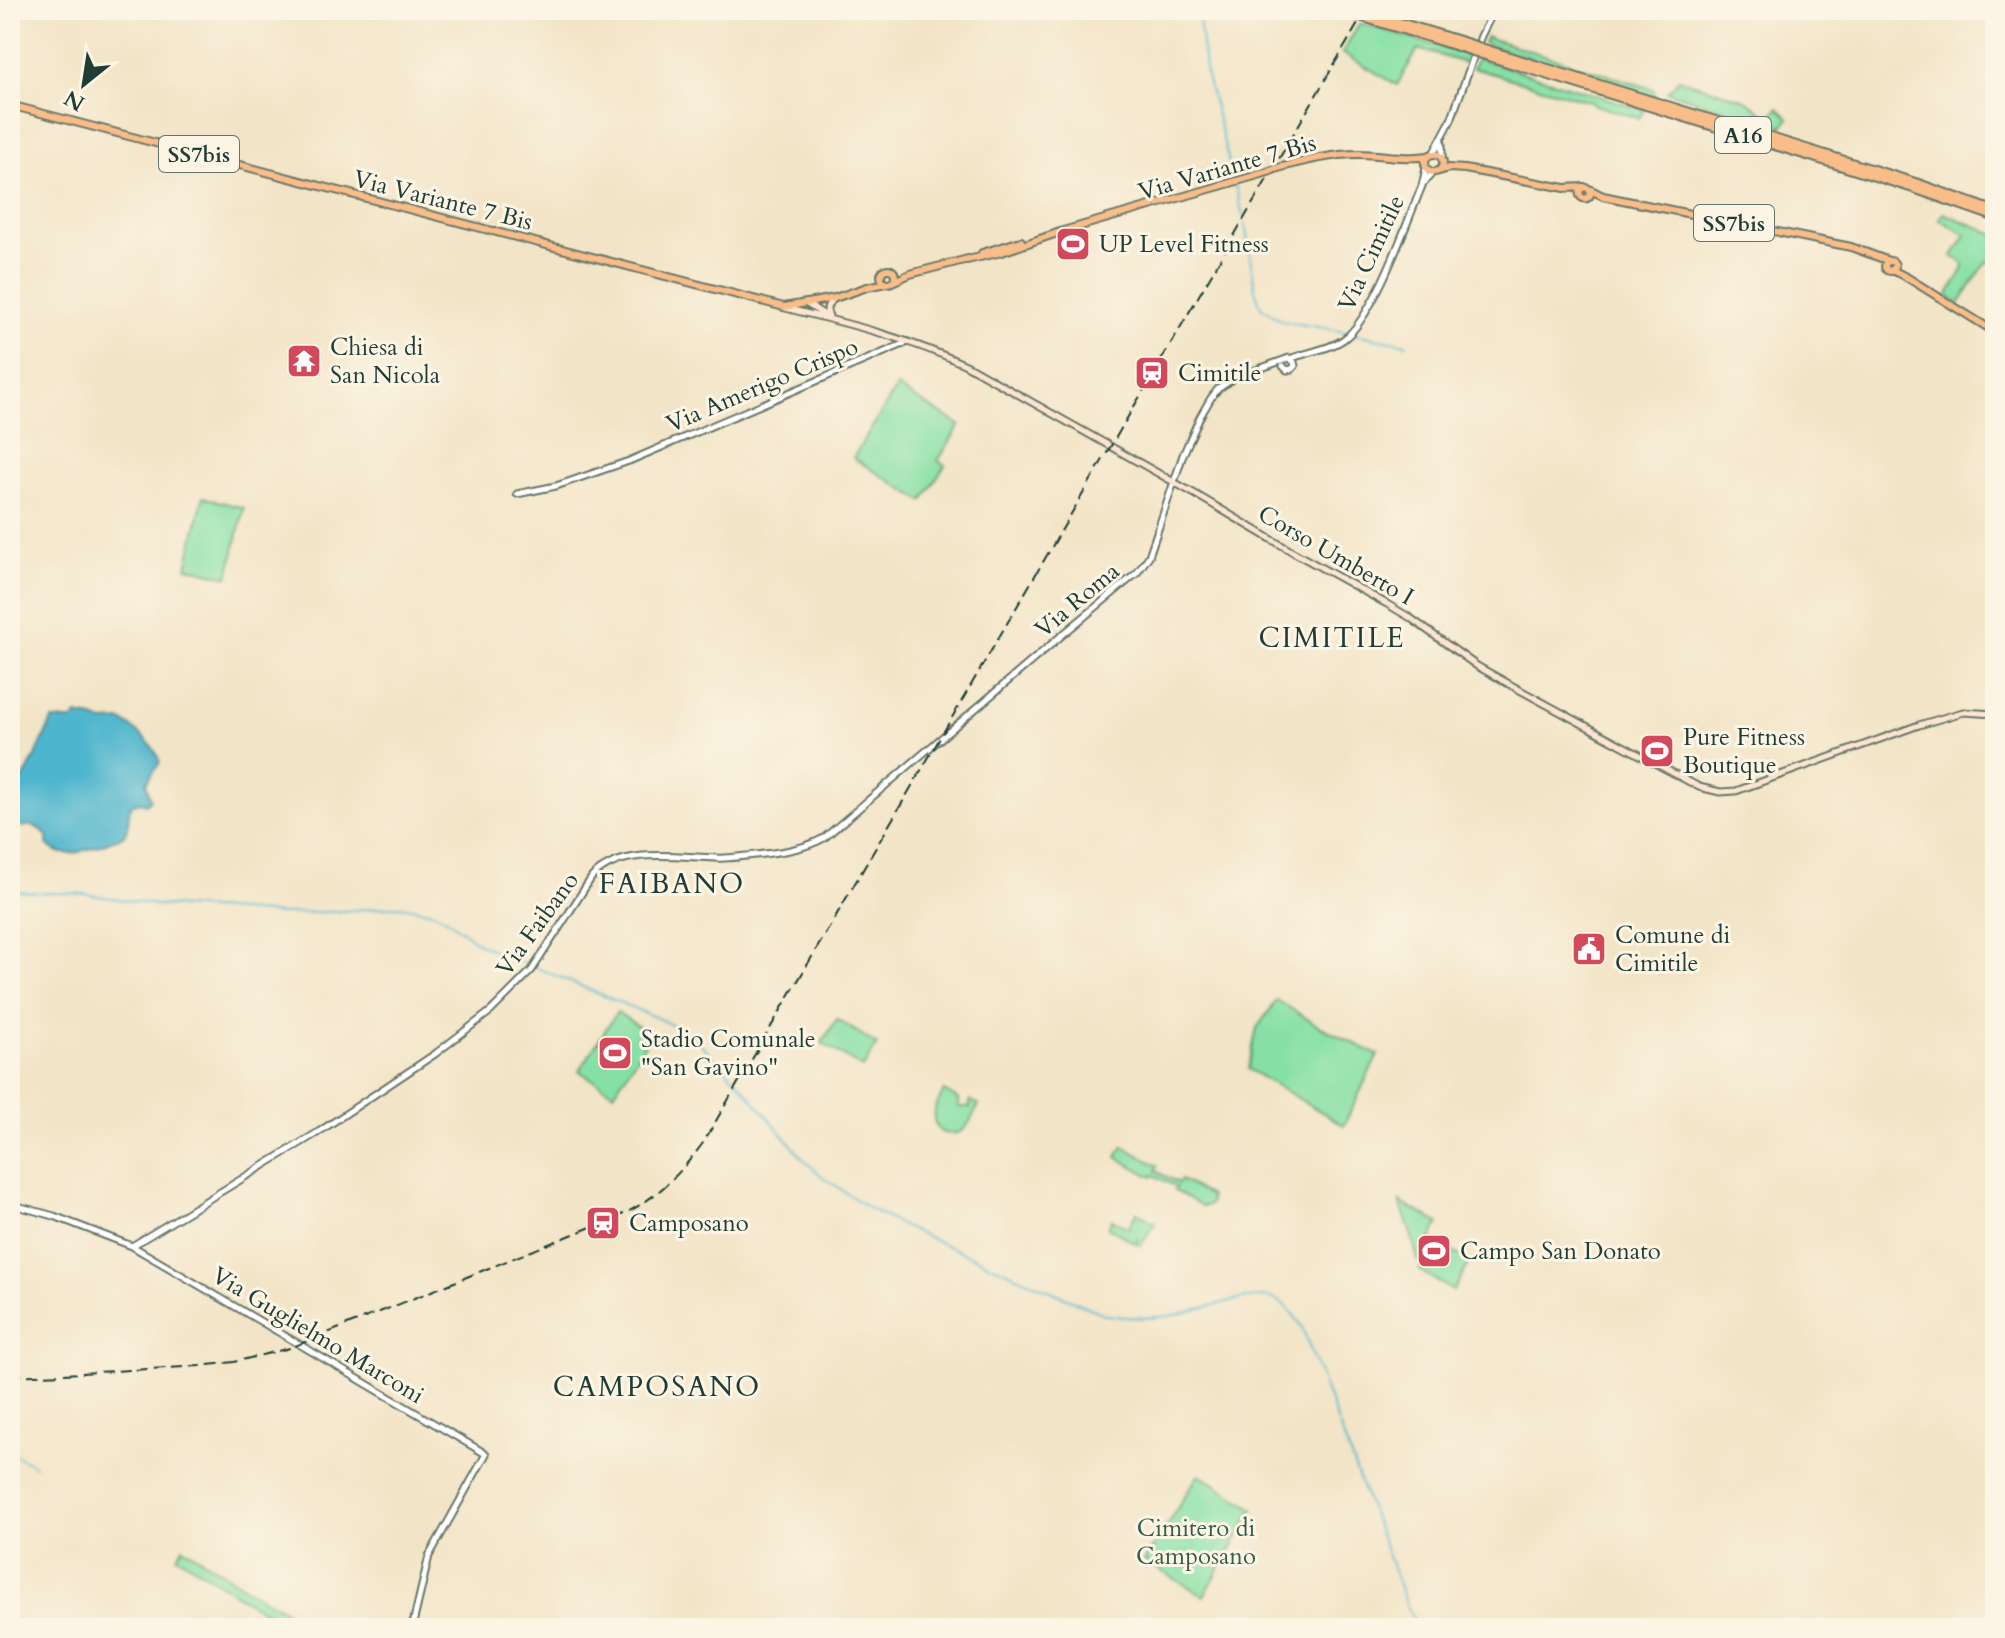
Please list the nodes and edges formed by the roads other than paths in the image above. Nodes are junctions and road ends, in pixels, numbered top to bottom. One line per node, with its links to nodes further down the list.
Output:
1 (1339, 10): 4 (highway, A16)
2 (1359, 10): 4 (highway, A16)
3 (1494, 10): 7 (street)
4 (1460, 44): 5 (highway, A16, bridge)
5 (1491, 54): 19 (highway, A16); 20 (highway, A16)
6 (10, 105): 32 (main road, Via Variante 7 Bis / SS7bis)
7 (1445, 135): 8 (street); 10 (street)
8 (1430, 155): 9 (main road, Via Variante 7 Bis / SS7bis); 10 (main road, SS7bis); 11 (main road)
9 (1402, 158): 11 (main road, Via Variante 7 Bis / SS7bis); 21 (main road, Via Variante 7 Bis / SS7bis, bridge)
10 (1442, 159): 12 (main road, SS7bis); 13 (main road)
11 (1426, 167): 13 (main road, SS7bis); 14 (street, Via Cimitile)
12 (1465, 169): 13 (main road, SS7bis); 15 (main road, SS7bis)
13 (1436, 172): 14 (street, Via Cimitile)
14 (1422, 186): 37 (street, Via Cimitile)
15 (1565, 188): 16 (main road, SS7bis); 17 (main road, SS7bis)
16 (1587, 188): 17 (main road); 18 (main road, SS7bis)
17 (1584, 196): 18 (main road, SS7bis)
18 (1603, 196): 35 (main road, SS7bis)
19 (1995, 211)
20 (1995, 217)
21 (1063, 231): 22 (main road, Via Variante 7 Bis / SS7bis); 23 (main road, Via Variante 7 Bis / SS7bis)
22 (1012, 248): 23 (main road, Via Variante 7 Bis / SS7bis); 24 (main road, Via Variante 7 Bis / SS7bis)
23 (992, 250): 24 (main road, Via Variante 7 Bis / SS7bis)
24 (967, 260): 27 (main road, Via Variante 7 Bis / SS7bis)
25 (893, 272): 26 (main road, SS7bis); 27 (main road, Via Variante 7 Bis / SS7bis); 28 (main road)
26 (882, 273): 28 (main road); 29 (main road, Via Variante 7 Bis / SS7bis)
27 (910, 274): 28 (main road, Via Variante 7 Bis / SS7bis)
28 (890, 282): 29 (main road, Via Variante 7 Bis / SS7bis)
29 (867, 287): 30 (main road, Via Variante 7 Bis / SS7bis)
30 (835, 298): 31 (main road, Via Variante 7 Bis / SS7bis); 34 (main road)
31 (807, 304): 32 (main road, Via Variante 7 Bis / SS7bis); 33 (main road); 34 (main road)
32 (784, 307): 33 (main road, Corso Umberto I)
33 (808, 314): 34 (main road, Corso Umberto I)
34 (832, 320): 36 (main road, Corso Umberto I)
35 (1995, 332)
36 (909, 341): 41 (main road, Corso Umberto I); 42 (street, Via Amerigo Crispo)
37 (1306, 353): 38 (street, Via Cimitile); 39 (street, Via Cimitile)
38 (1286, 362): 39 (street); 39 (street); 40 (street, Via Cimitile)
39 (1295, 366)
40 (1225, 383): 41 (street, Via Roma)
41 (1173, 483): 43 (main road, Corso Umberto I); 44 (street, Via Roma)
42 (517, 494)
43 (1995, 714)
44 (915, 761): 46 (street, Via Faibano)
45 (10, 1204): 46 (street, Via Guglielmo Marconi)
46 (132, 1246): 47 (street, Via Guglielmo Marconi)
47 (412, 1628)

